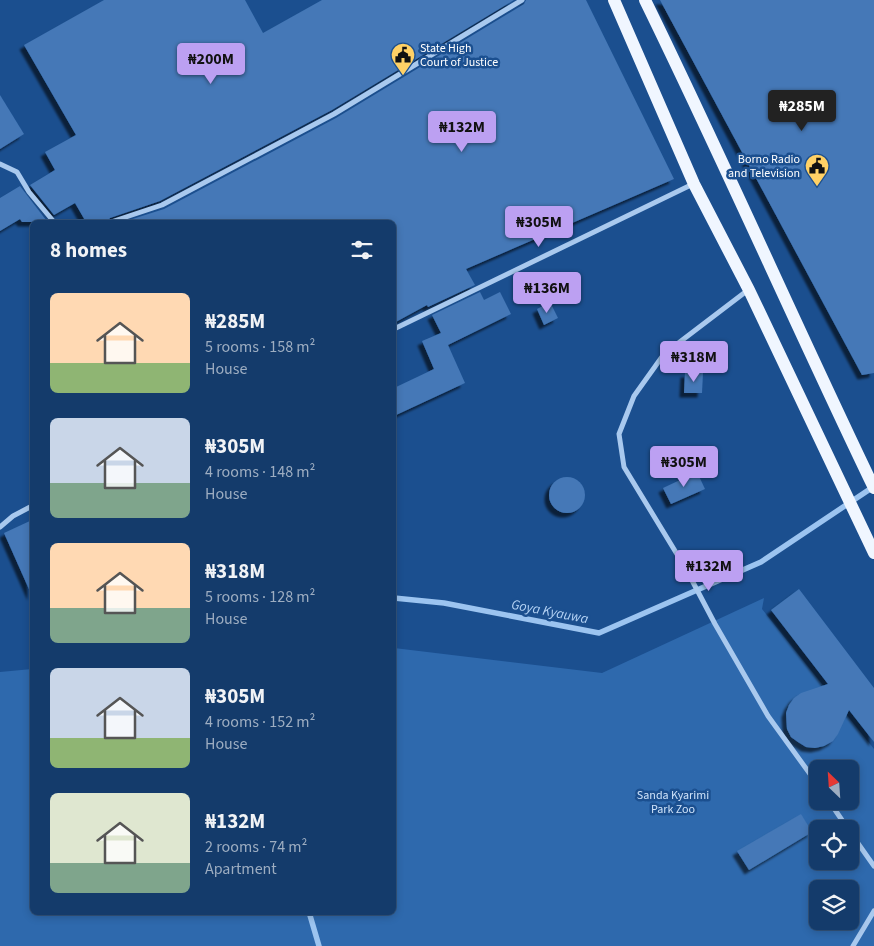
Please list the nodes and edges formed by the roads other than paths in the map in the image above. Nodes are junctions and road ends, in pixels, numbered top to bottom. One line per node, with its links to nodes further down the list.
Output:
1 (522, 0): 7 (street)
2 (614, 0): 5 (main road)
3 (645, 0): 10 (main road)
4 (0, 164): 6 (street)
5 (694, 184): 8 (main road); 9 (street)
6 (52, 220)
7 (117, 220)
8 (749, 290): 13 (main road); 14 (street)
9 (396, 329)
10 (874, 488)
11 (30, 507): 12 (street)
12 (0, 527)
13 (874, 552)
14 (809, 773)
15 (859, 844): 16 (street)
16 (874, 866)
17 (874, 911): 18 (street)
18 (853, 946)

